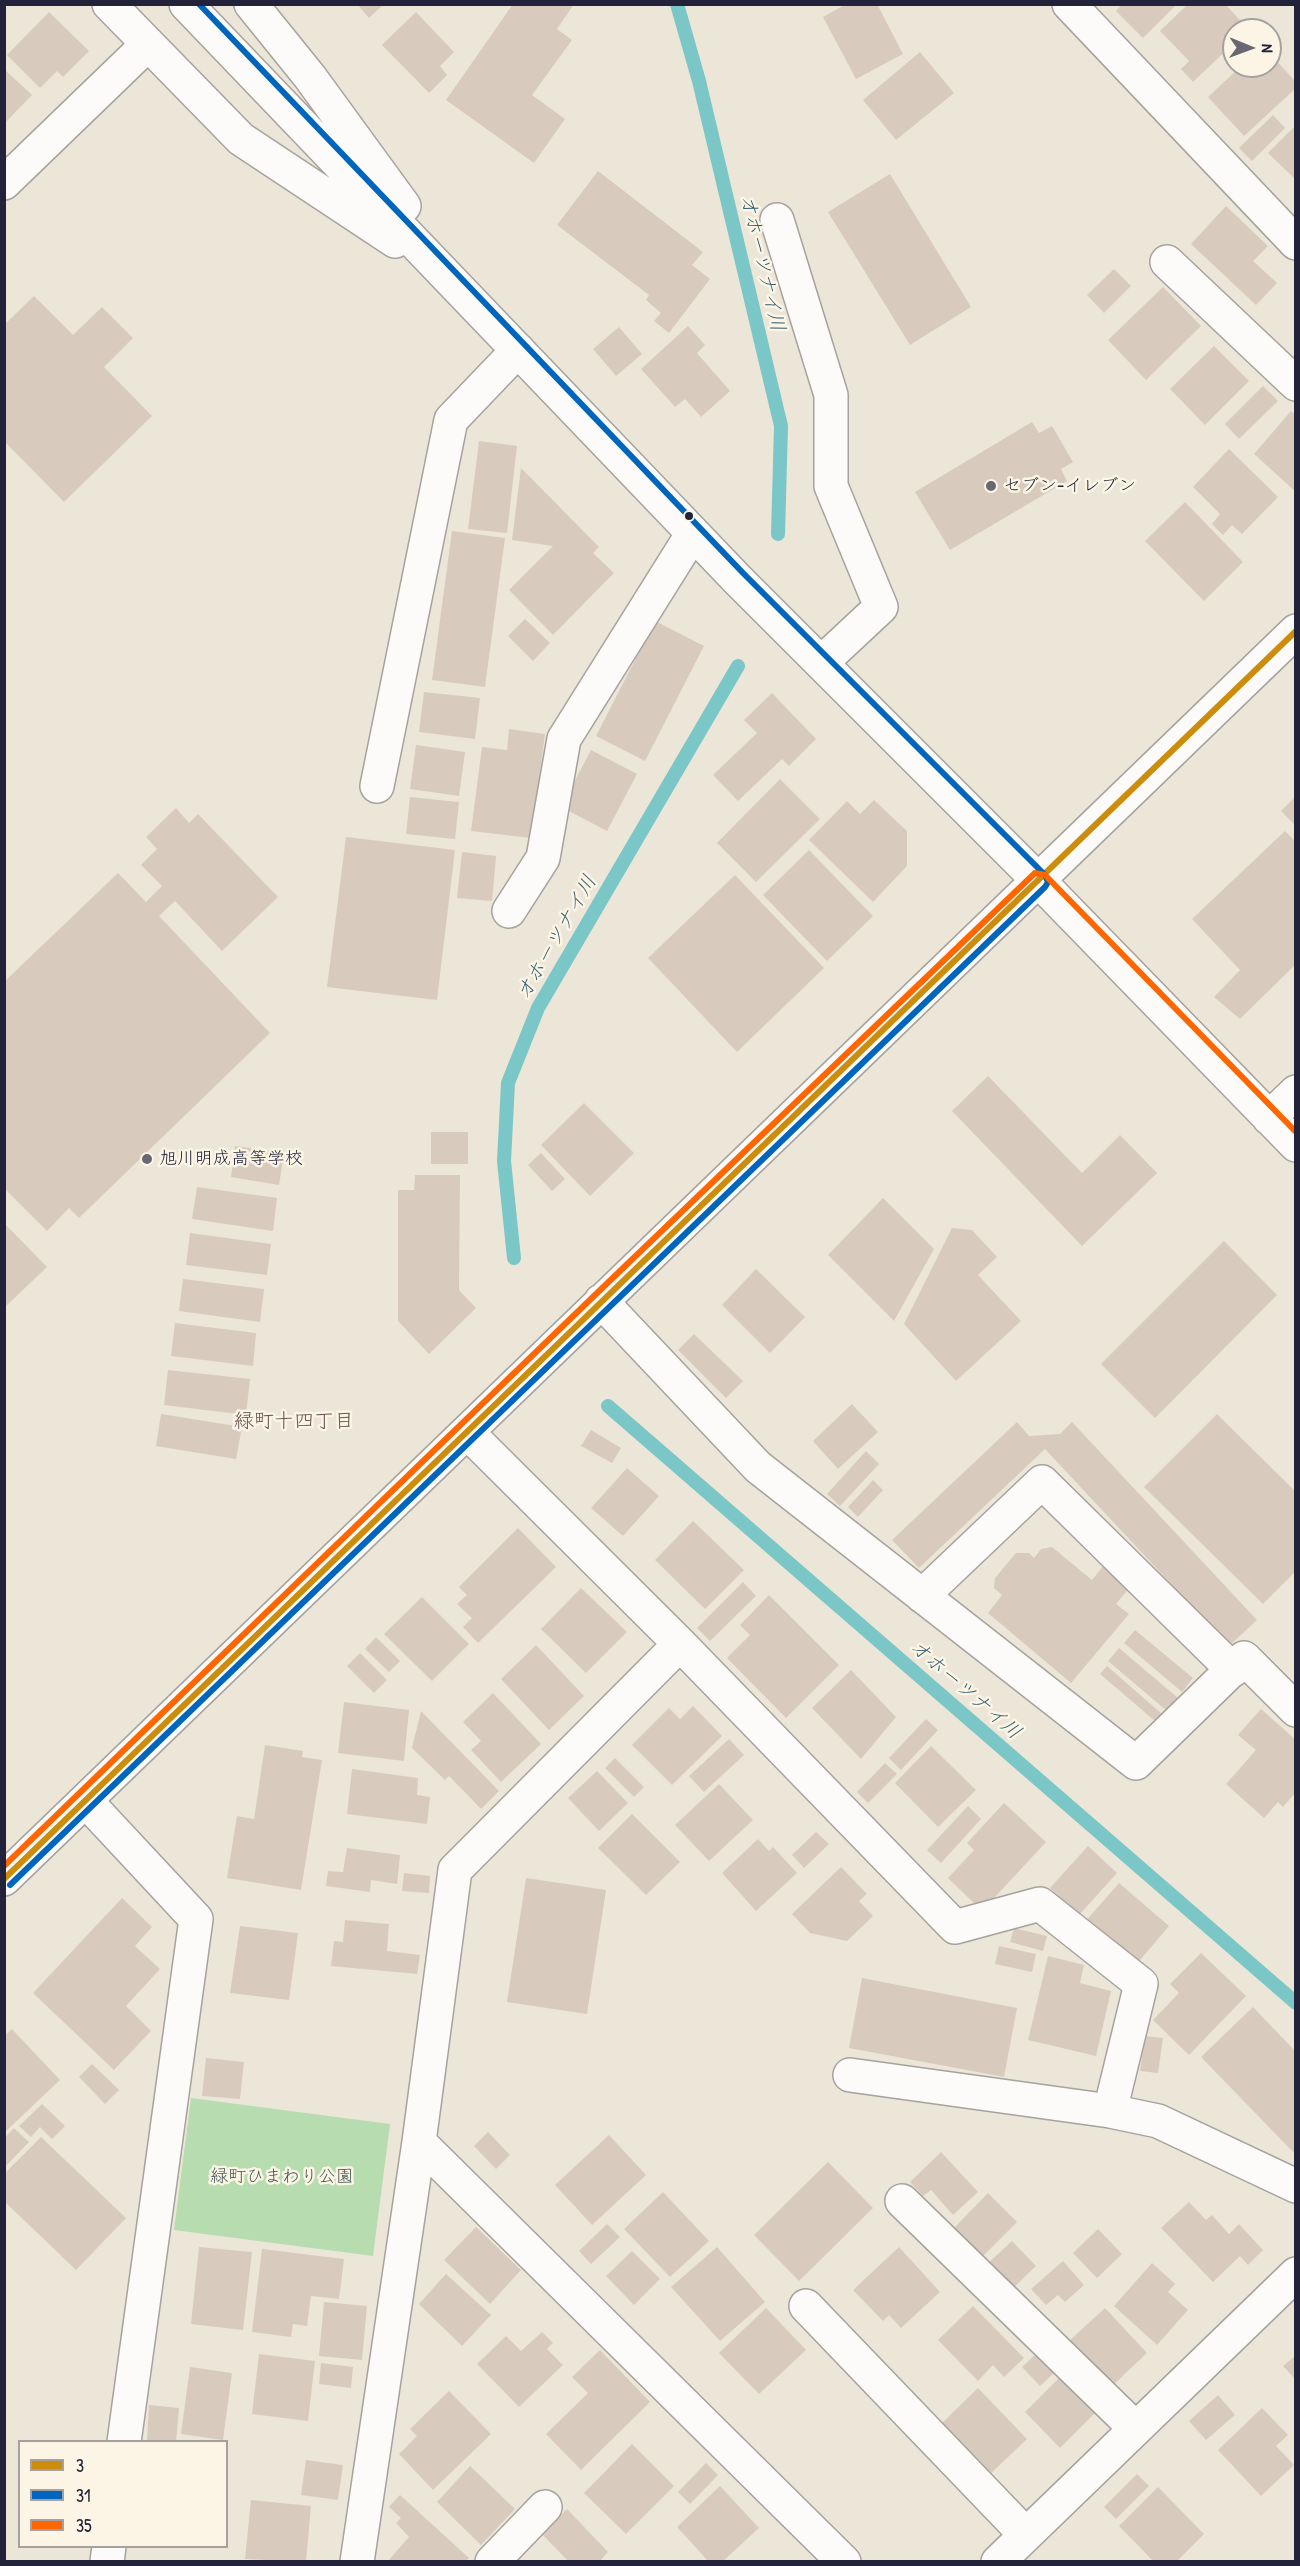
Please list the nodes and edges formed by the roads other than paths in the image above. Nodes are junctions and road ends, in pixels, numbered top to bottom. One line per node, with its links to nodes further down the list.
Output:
1 (109, 4): 5 (street)
2 (186, 4): 9 (street)
3 (251, 4): 9 (street)
4 (1069, 4): 8 (street)
5 (147, 45): 6 (street); 9 (street)
6 (4, 183)
7 (777, 220): 15 (street)
8 (1296, 243)
9 (420, 248): 11 (street)
10 (1167, 262): 12 (street)
11 (518, 350): 13 (street); 16 (street)
12 (1296, 384)
13 (693, 533): 15 (street); 18 (street)
14 (1296, 631): 17 (street)
15 (821, 663): 17 (street)
16 (377, 786)
17 (1039, 881): 20 (street); 22 (street)
18 (509, 910)
19 (1296, 1092): 20 (street)
20 (1269, 1118): 21 (street)
21 (1296, 1145)
22 (601, 1301): 23 (street); 24 (street)
23 (468, 1433): 25 (street); 28 (street)
24 (922, 1596): 26 (street); 26 (street)
25 (680, 1644): 31 (street); 32 (street)
26 (1233, 1670): 27 (street)
27 (1296, 1710)
28 (86, 1801): 29 (street); 38 (street)
29 (4, 1879)
30 (850, 2075): 31 (street)
31 (1110, 2111): 33 (street)
32 (419, 2142): 41 (street); 43 (street)
33 (1296, 2186)
34 (902, 2201): 37 (street)
35 (1296, 2274): 37 (street)
36 (806, 2306): 40 (street)
37 (1135, 2428): 40 (street)
38 (124, 2440)
39 (544, 2507): 42 (street)
40 (1025, 2534): 44 (street)
41 (357, 2562)
42 (492, 2562)
43 (844, 2562)
44 (998, 2562)

